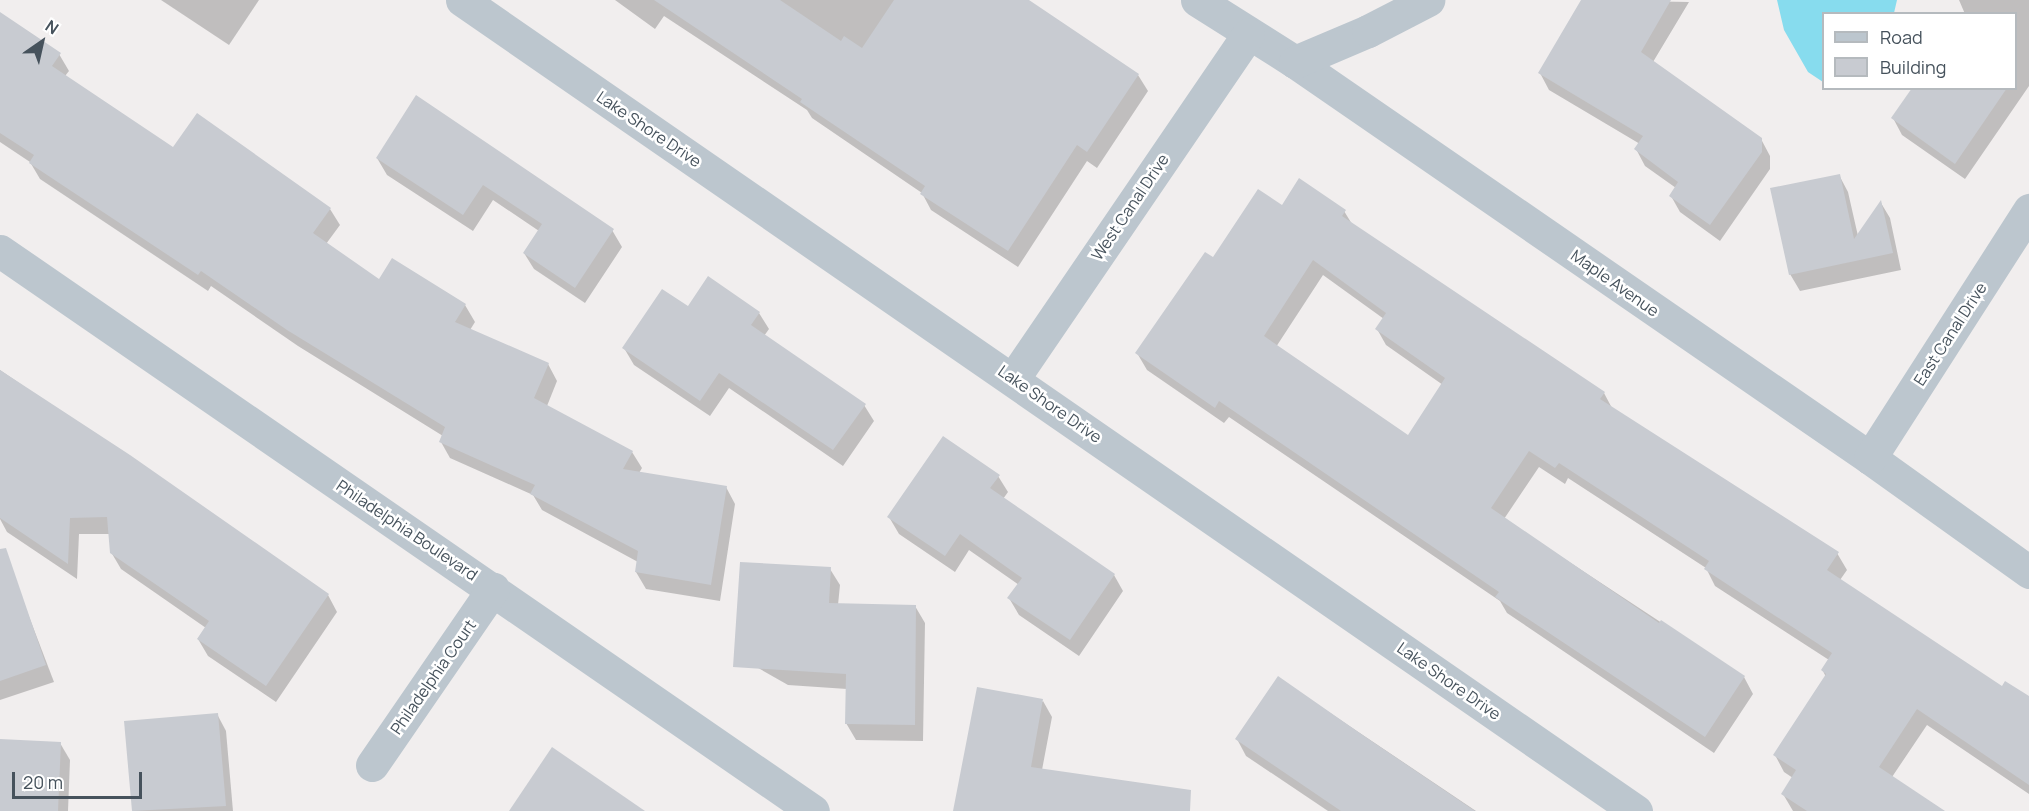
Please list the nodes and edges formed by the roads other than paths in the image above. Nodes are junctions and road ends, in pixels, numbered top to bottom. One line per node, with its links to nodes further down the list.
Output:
1 (462, 0): 8 (street, Lake Shore Drive)
2 (1197, 0): 4 (street, Maple Avenue)
3 (1428, 0): 5 (street)
4 (1248, 35): 5 (street, Maple Avenue); 8 (street, West Canal Drive)
5 (1295, 62): 9 (street, Maple Avenue)
6 (2029, 210): 9 (street, East Canal Drive)
7 (0, 251): 11 (street, Philadelphia Boulevard)
8 (1013, 379): 14 (street, Lake Shore Drive)
9 (1870, 458): 10 (street, Maple Avenue)
10 (2029, 573)
11 (493, 589): 12 (street, Philadelphia Court); 13 (street, Philadelphia Boulevard)
12 (372, 765)
13 (813, 811)
14 (1636, 811)

